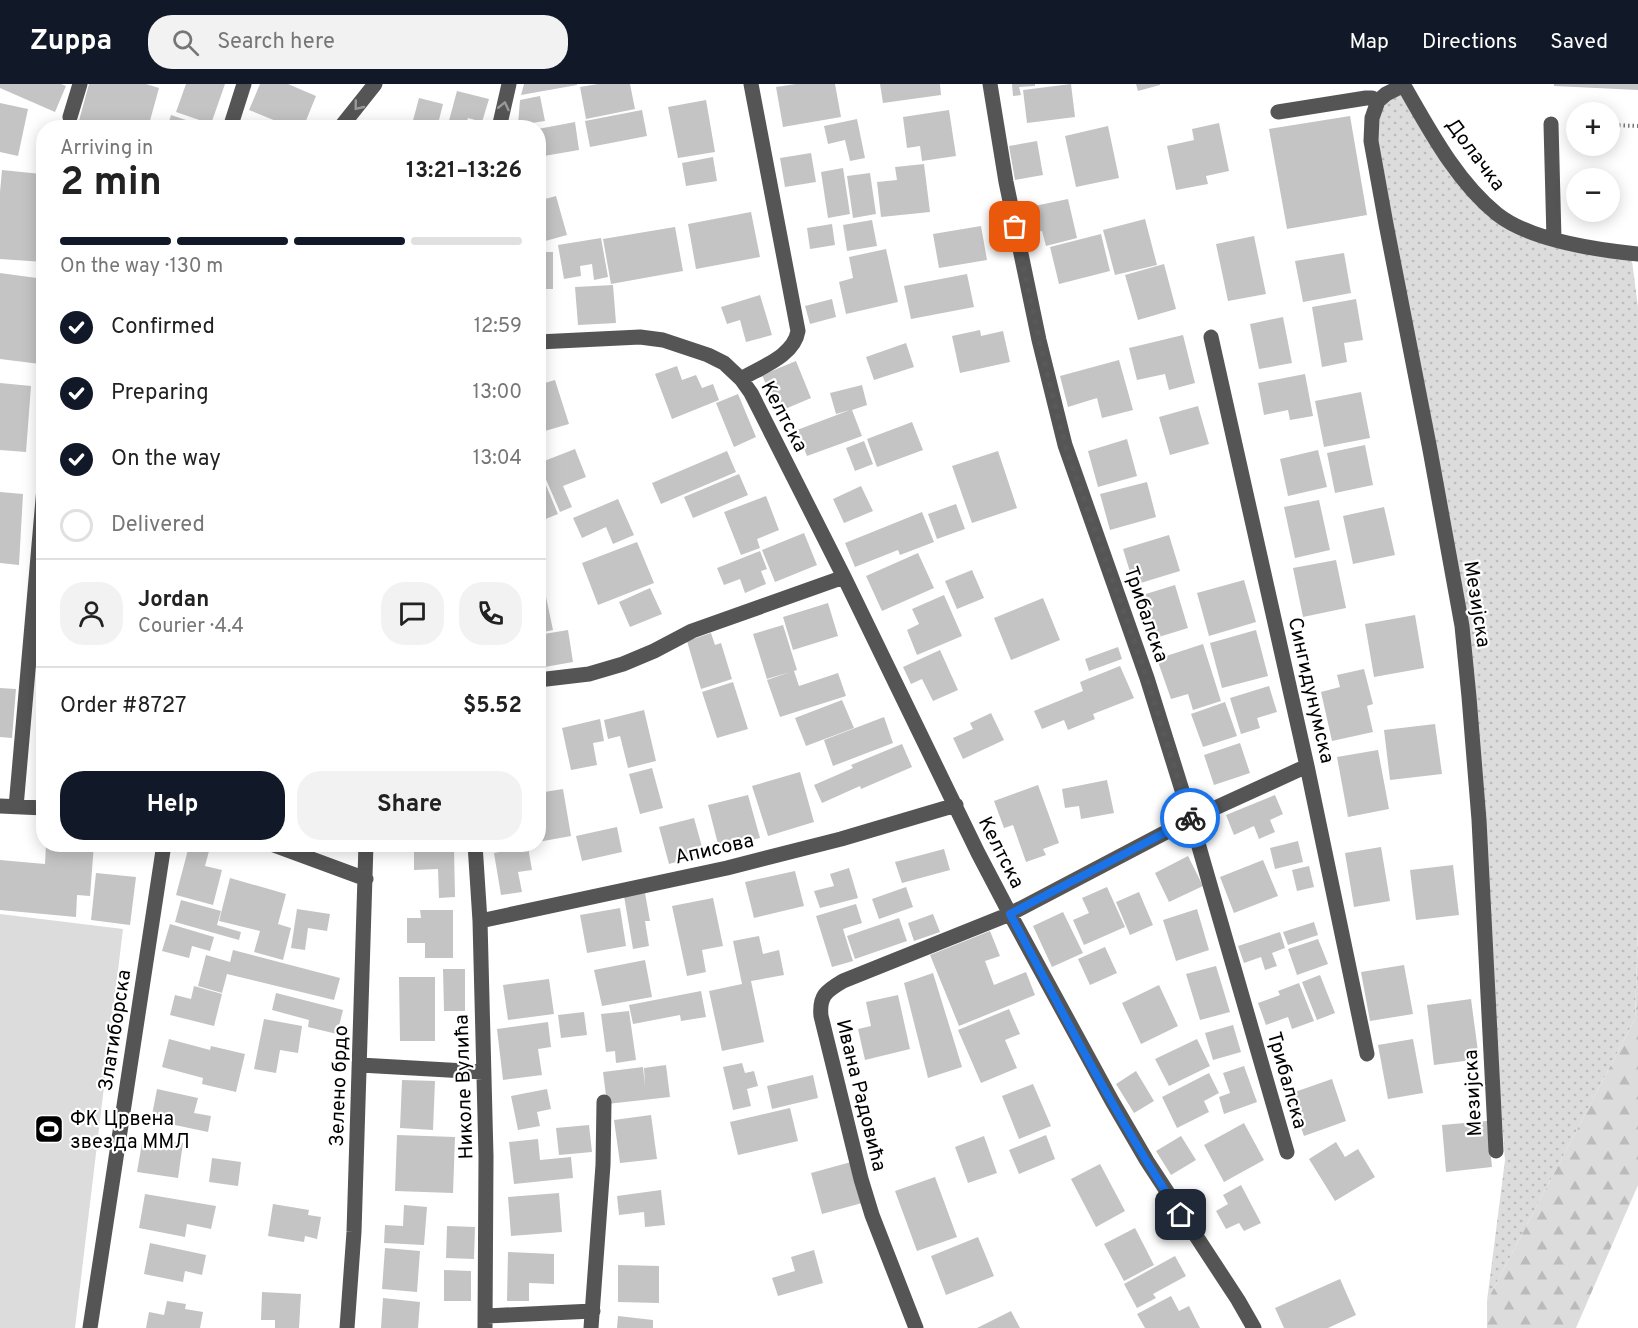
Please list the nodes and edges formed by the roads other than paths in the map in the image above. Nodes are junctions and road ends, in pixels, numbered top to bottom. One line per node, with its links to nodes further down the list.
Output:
1 (80, 84): 10 (street)
2 (244, 84): 11 (street)
3 (375, 84): 12 (street, one-way to 12)
4 (509, 84): 13 (street, one-way to 4)
5 (751, 84): 19 (street, Келтска)
6 (990, 84): 28 (street, Трибалска)
7 (1403, 84): 8 (street); 15 (street, Долачка)
8 (1378, 101): 9 (street); 40 (street, Мезијска)
9 (1278, 112)
10 (70, 117)
11 (233, 120)
12 (346, 120)
13 (501, 120)
14 (1551, 124): 15 (street)
15 (1554, 239): 16 (street, Долачка)
16 (1638, 254)
17 (1211, 337): 23 (street, Сингидунумска)
18 (546, 342): 19 (street, Келтска)
19 (741, 379): 20 (street, Келтска)
20 (844, 577): 22 (street); 25 (street, Келтска)
21 (36, 579): 26 (street)
22 (546, 679)
23 (1307, 766): 28 (street, Ивана Радовића); 36 (street, Сингидунумска)
24 (0, 806): 26 (street)
25 (956, 806): 34 (street, Келтска); 35 (street, Аписова)
26 (16, 807): 27 (street)
27 (36, 808)
28 (1191, 819): 34 (street, Ивана Радовића); 41 (street, Трибалска)
29 (163, 852): 44 (street, Златиборска)
30 (293, 852): 33 (street)
31 (366, 852): 33 (street, Зелено брдо)
32 (476, 852): 35 (street, Николе Вулића)
33 (366, 879): 37 (street, Зелено брдо)
34 (1010, 914): 47 (street, Ивана Радовића); 48 (street, Келтска)
35 (480, 921): 38 (street, Николе Вулића)
36 (1367, 1054)
37 (360, 1065): 38 (street); 45 (street, Зелено брдо)
38 (483, 1072): 43 (street, Николе Вулића)
39 (604, 1102): 42 (street)
40 (1496, 1151)
41 (1287, 1152)
42 (593, 1311): 43 (street); 46 (street)
43 (485, 1322)
44 (90, 1328)
45 (347, 1328)
46 (591, 1328)
47 (916, 1328)
48 (1254, 1328)

